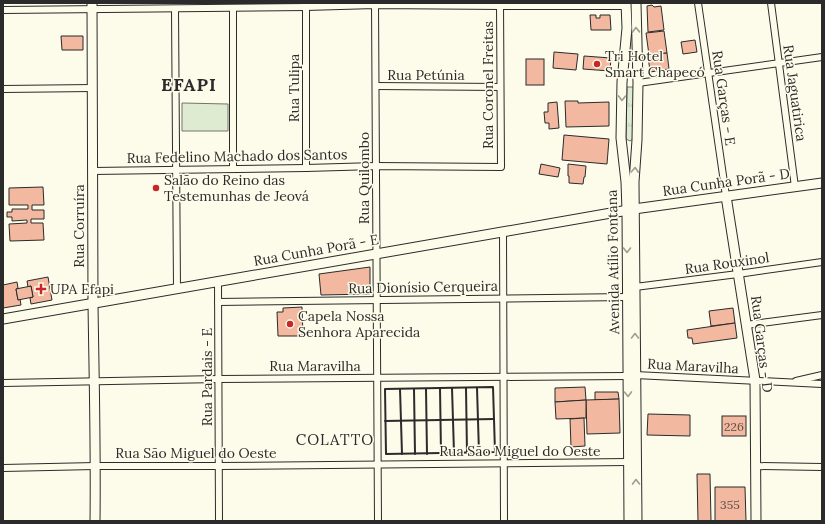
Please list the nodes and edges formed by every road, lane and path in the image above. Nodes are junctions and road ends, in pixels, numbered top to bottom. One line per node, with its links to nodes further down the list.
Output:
1 (636, 3): 17 (street, Avenida Atílio Fontana, one-way to 1)
2 (698, 3): 15 (street, Rua Garças - E)
3 (771, 3): 14 (street, Rua Jaguatirica)
4 (375, 4): 5 (street); 9 (street); 18 (street, Rua Quilombo)
5 (500, 4): 6 (street); 20 (street, Rua Coronel Freitas)
6 (626, 4): 16 (street, Avenida Atílio Fontana)
7 (92, 6): 11 (street); 12 (street); 19 (street, Rua Corruíra)
8 (217, 6): 10 (street); 11 (street)
9 (306, 7): 10 (street); 26 (street, Rua Tulipa)
10 (233, 8): 27 (street)
11 (176, 9): 29 (street)
12 (3, 10)
13 (822, 57): 14 (street)
14 (779, 63): 15 (street); 31 (street, Rua Jaguatirica)
15 (708, 73): 17 (street); 32 (street, Rua Garças - E)
16 (622, 82): 17 (street); 22 (street, Avenida Atílio Fontana, one-way to 22)
17 (638, 83): 23 (street, Avenida Atílio Fontana)
18 (376, 86): 20 (street, Rua Petúnia); 24 (street, Rua Quilombo)
19 (93, 88): 21 (street); 28 (street, Rua Corruíra)
20 (500, 88): 25 (street, Rua Coronel Freitas)
21 (3, 89)
22 (621, 138): 23 (street); 33 (street, Avenida Atílio Fontana)
23 (637, 140): 33 (street, Avenida Atílio Fontana, one-way to 23)
24 (376, 166): 25 (street, Rua Fedelino Machado dos Santos); 26 (street, Rua Fedelino Machado dos Santos); 35 (street, Rua Quilombo)
25 (501, 167)
26 (306, 168): 27 (street, Rua Fedelino Machado dos Santos)
27 (233, 169): 29 (street, Rua Fedelino Machado dos Santos)
28 (93, 170): 29 (street, Rua Fedelino Machado dos Santos); 45 (street, Rua Corruíra)
29 (176, 170): 40 (street)
30 (822, 183): 31 (street, Rua Cunha Porã - D)
31 (796, 187): 32 (street, Rua Cunha Porã - D)
32 (726, 196): 33 (street, Rua Cunha Porã - D); 37 (street, Rua Garças - D)
33 (631, 210): 34 (street, Rua Cunha Porã - E); 39 (street, Avenida Atílio Fontana); 41 (street, Avenida Atílio Fontana, one-way to 41)
34 (503, 232): 35 (street, Rua Cunha Porã - E); 42 (street)
35 (377, 254): 38 (street, Rua Cunha Porã - E); 43 (street, Rua Quilombo)
36 (822, 262): 37 (street, Rua Rouxinol)
37 (738, 274): 39 (street, Rua Rouxinol); 48 (street, Rua Garças - D)
38 (218, 282): 40 (street, Rua Cunha Porã - E); 44 (street, Rua Pardais - E)
39 (635, 287): 50 (street, Avenida Atílio Fontana, one-way to 39)
40 (177, 288): 45 (street, Rua Cunha Porã - E)
41 (627, 297): 42 (street, Rua Dionísio Cerqueira); 50 (street, Avenida Atílio Fontana)
42 (503, 298): 43 (street, Rua Dionísio Cerqueira); 51 (street)
43 (377, 300): 44 (street, Rua Dionísio Cerqueira); 52 (street, Rua Quilombo)
44 (218, 302): 53 (street, Rua Pardais - E)
45 (93, 303): 47 (street, Rua Cunha Porã - E); 55 (street, Rua Corruíra)
46 (822, 315): 48 (street)
47 (3, 319)
48 (746, 325): 54 (street, Rua Garças - D)
49 (822, 375): 57 (street)
50 (631, 376): 51 (street, Rua Maravilha); 54 (street, Rua Maravilha); 59 (street, Avenida Atílio Fontana, one-way to 59); 72 (street, Avenida Atílio Fontana, one-way to 50)
51 (503, 377): 52 (street, Rua Maravilha); 60 (street)
52 (378, 378): 53 (street, Rua Maravilha); 61 (street, Rua Quilombo)
53 (219, 379): 55 (street, Rua Maravilha); 63 (street, Rua Pardais - E)
54 (755, 380): 57 (street, Rua Maravilha); 64 (street, Rua Garças - D)
55 (94, 381): 56 (street, Rua Maravilha); 62 (street, Rua Corruíra)
56 (3, 383)
57 (787, 383): 58 (street, Rua Maravilha)
58 (822, 384)
59 (628, 462): 60 (street, Rua São Miguel do Oeste); 71 (street, Avenida Atílio Fontana)
60 (504, 463): 61 (street, Rua São Miguel do Oeste); 70 (street)
61 (378, 464): 63 (street, Rua São Miguel do Oeste); 69 (street, Rua Quilombo)
62 (95, 466): 63 (street, Rua São Miguel do Oeste); 66 (street, Rua São Miguel do Oeste); 67 (street, Rua Corruíra)
63 (218, 466): 68 (street, Rua Pardais - E)
64 (755, 466): 65 (street); 73 (street, Rua Garças - D)
65 (822, 467)
66 (3, 468)
67 (95, 521)
68 (219, 521)
69 (378, 521)
70 (504, 521)
71 (629, 521)
72 (637, 521)
73 (756, 521)

